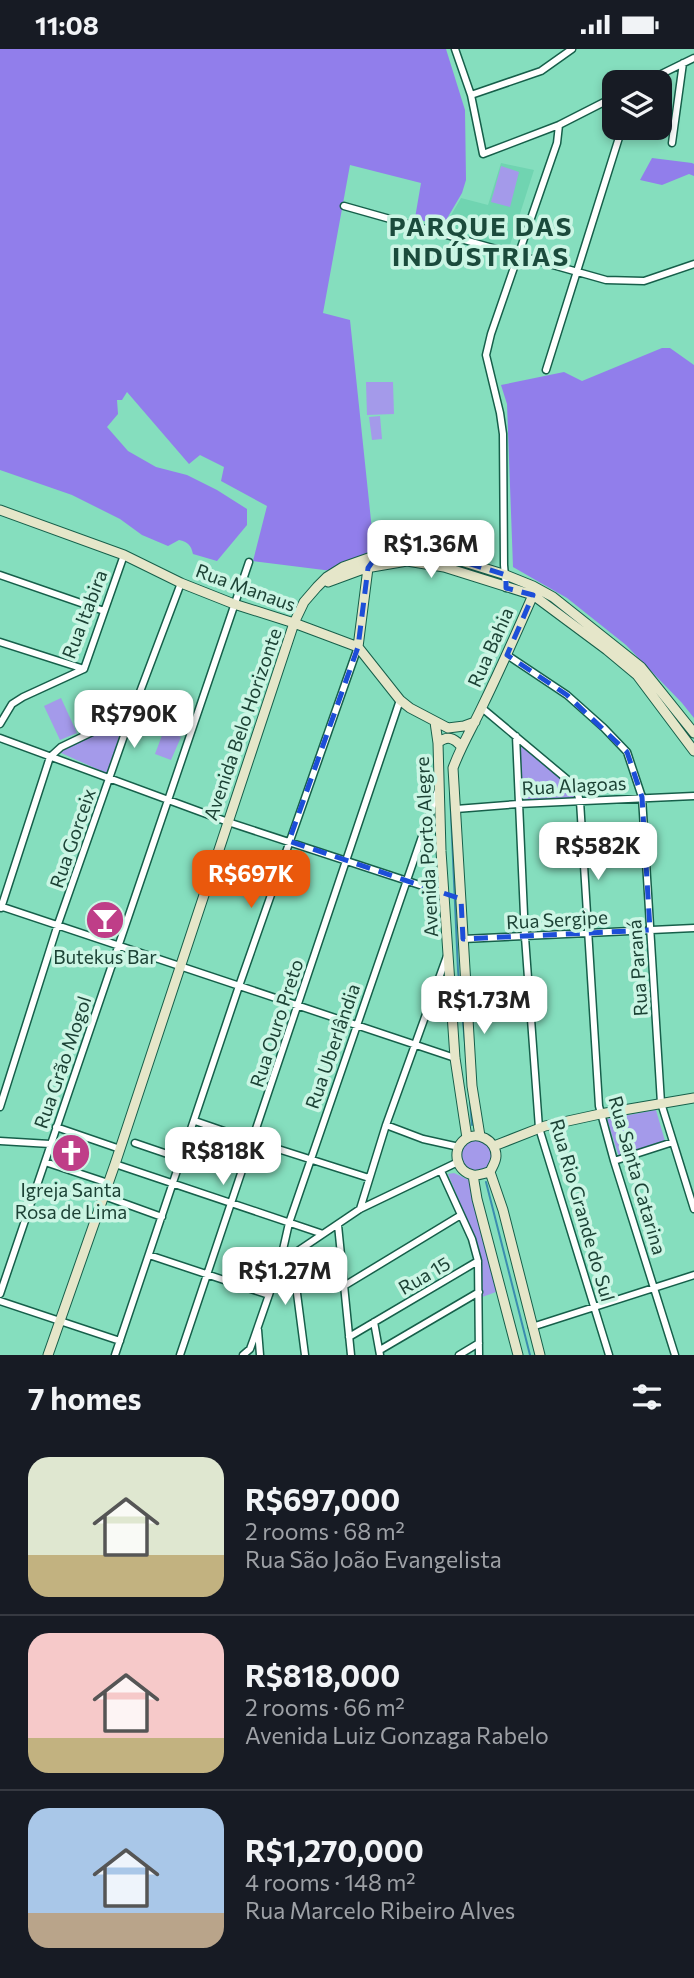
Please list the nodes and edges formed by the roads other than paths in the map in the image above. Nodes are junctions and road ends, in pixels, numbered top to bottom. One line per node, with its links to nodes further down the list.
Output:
1 (455, 49): 6 (street)
2 (572, 49): 6 (street)
3 (694, 58): 4 (street)
4 (683, 63): 5 (street); 10 (street)
5 (669, 70)
6 (471, 95): 8 (street)
7 (602, 103): 8 (street)
8 (559, 125): 12 (street)
9 (618, 140): 14 (street)
10 (673, 143)
11 (344, 206): 12 (street)
12 (518, 255): 14 (street); 22 (street)
13 (694, 264): 14 (street)
14 (577, 272): 15 (street)
15 (546, 370)
16 (0, 510): 17 (main road, Rua Manaus)
17 (124, 555): 23 (main road, Rua Manaus); 28 (street, Rua Itabira)
18 (377, 555): 20 (main road); 22 (main road, Avenida Belo Horizonte); 24 (main road, Avenida Belo Horizonte)
19 (249, 562): 27 (street, Rua Grão Mogol)
20 (368, 568): 24 (main road, Avenida Belo Horizonte); 25 (main road, Avenida Belo Horizonte); 31 (main road)
21 (0, 575): 28 (street)
22 (506, 575): 25 (street); 26 (main road, Avenida Belo Horizonte)
23 (181, 583): 27 (main road, Rua Manaus); 36 (street, Rua Gorceix)
24 (317, 587): 29 (main road, Avenida Belo Horizonte)
25 (506, 588): 26 (main road, Avenida Belo Horizonte)
26 (533, 591): 32 (main road, Rua Bahia); 40 (main road, Avenida Belo Horizonte); 45 (main road, Avenida Belo Horizonte)
27 (234, 604): 29 (main road, Rua Manaus); 51 (street, Rua Grão Mogol)
28 (104, 611): 33 (street, Rua Itabira)
29 (295, 623): 31 (main road, Rua Manaus); 55 (main road, Avenida Belo Horizonte)
30 (0, 642): 33 (street)
31 (358, 647): 34 (main road); 56 (street)
32 (507, 655): 35 (main road, Rua Bahia); 50 (street, Rua Paraná)
33 (84, 669): 39 (street, Rua Itabira)
34 (400, 699): 37 (main road); 57 (street, Rua Ouro Preto)
35 (482, 708): 38 (main road, Rua Bahia); 41 (street)
36 (132, 713): 46 (street); 47 (street, Rua Gorceix)
37 (435, 722): 38 (main road); 43 (main road, Avenida Porto Alegre)
38 (475, 722): 44 (main road, Avenida Porto Alegre)
39 (0, 724)
40 (694, 733)
41 (516, 736): 52 (street); 53 (street, Rua Rio Grande do Sul)
42 (0, 738): 46 (street)
43 (438, 743): 44 (main road); 48 (main road, Avenida Porto Alegre)
44 (461, 746): 54 (main road, Avenida Porto Alegre)
45 (694, 751)
46 (50, 757): 47 (street); 60 (street)
47 (110, 778): 51 (street); 61 (street, Rua Gorceix)
48 (439, 785): 58 (street, Rua Uberlândia); 59 (main road, Avenida Porto Alegre)
49 (694, 796): 50 (street, Rua Alagoas)
50 (642, 797): 52 (street, Rua Alagoas); 63 (street, Rua Paraná)
51 (169, 801): 55 (street); 67 (street, Rua Grão Mogol)
52 (580, 801): 53 (street, Rua Alagoas); 64 (street, Rua Santa Catarina)
53 (518, 804): 54 (street, Rua Alagoas); 65 (street, Rua Rio Grande do Sul)
54 (456, 809): 66 (main road, Avenida Porto Alegre)
55 (228, 822): 56 (street); 69 (main road, Avenida Belo Horizonte)
56 (289, 841): 57 (street); 70 (street)
57 (346, 860): 58 (street); 71 (street, Rua Ouro Preto)
58 (406, 880): 59 (street); 72 (street, Rua Uberlândia)
59 (444, 893): 68 (main road, Avenida Porto Alegre)
60 (0, 907): 61 (street)
61 (58, 924): 67 (street); 77 (street, Rua Gorceix)
62 (694, 928): 63 (street, Rua Sergipe)
63 (650, 930): 64 (street, Rua Sergipe); 76 (street, Rua Paraná)
64 (587, 933): 65 (street, Rua Sergipe); 78 (street, Rua Santa Catarina)
65 (525, 937): 66 (street, Rua Sergipe); 82 (street, Rua Rio Grande do Sul)
66 (463, 939): 83 (main road, Avenida Porto Alegre)
67 (119, 945): 69 (street); 81 (street, Rua Grão Mogol)
68 (449, 952): 73 (street); 74 (main road, Avenida Porto Alegre)
69 (180, 966): 70 (street); 92 (main road, Avenida Belo Horizonte)
70 (239, 986): 71 (street); 79 (street)
71 (298, 1004): 72 (street); 86 (street, Rua Ouro Preto)
72 (356, 1024): 73 (street); 94 (street, Rua Uberlândia)
73 (416, 1044): 74 (street); 80 (street)
74 (455, 1058): 84 (main road, Avenida Porto Alegre)
75 (694, 1098): 76 (main road)
76 (661, 1103): 78 (main road); 87 (street, Rua Paraná)
77 (0, 1107)
78 (600, 1114): 82 (main road); 96 (street, Rua Santa Catarina)
79 (195, 1121): 86 (street); 93 (street)
80 (386, 1125): 91 (street); 102 (street)
81 (56, 1127): 89 (street, Rua Grão Mogol); 92 (street)
82 (540, 1128): 90 (main road); 126 (street, Rua Rio Grande do Sul)
83 (480, 1136): 84 (main road); 90 (main road)
84 (467, 1138): 91 (main road)
85 (0, 1141): 89 (street)
86 (253, 1141): 94 (street); 106 (street, Rua Ouro Preto)
87 (673, 1142): 96 (street); 108 (street, Rua Paraná)
88 (135, 1143): 93 (street)
89 (50, 1144): 95 (street, Rua Grão Mogol)
90 (494, 1146): 100 (main road)
91 (458, 1147): 97 (main road)
92 (120, 1149): 98 (main road, Avenida Belo Horizonte)
93 (182, 1159): 104 (street)
94 (311, 1159): 102 (street); 111 (street, Rua Uberlândia)
95 (45, 1161): 103 (street); 123 (street, Rua Grão Mogol)
96 (614, 1161): 121 (street, Rua Santa Catarina)
97 (458, 1162): 99 (street); 101 (main road)
98 (115, 1164): 103 (main road, Avenida Belo Horizonte); 104 (street)
99 (442, 1171): 107 (street); 109 (street)
100 (489, 1172): 101 (main road); 129 (main road)
101 (473, 1175): 144 (main road)
102 (369, 1178): 107 (street)
103 (108, 1183): 105 (main road, Avenida Belo Horizonte)
104 (174, 1184): 106 (street); 110 (street)
105 (103, 1196): 110 (street); 127 (main road, Avenida Belo Horizonte)
106 (232, 1204): 111 (street); 118 (street, Rua Ouro Preto)
107 (360, 1209): 112 (street)
108 (694, 1209)
109 (461, 1215): 116 (street); 120 (street)
110 (162, 1217): 114 (street)
111 (289, 1223): 113 (street); 117 (street, Rua Uberlândia)
112 (338, 1225): 113 (street); 120 (street)
113 (323, 1234): 115 (street)
114 (149, 1255): 118 (street); 132 (street)
115 (292, 1255): 117 (street); 140 (street)
116 (478, 1261): 122 (street); 128 (street, Rua 15)
117 (281, 1263): 124 (street, Rua Uberlândia)
118 (207, 1275): 124 (street); 137 (street, Rua Ouro Preto)
119 (694, 1275): 121 (street)
120 (344, 1286): 131 (street)
121 (654, 1287): 126 (street); 147 (street, Rua Santa Catarina)
122 (479, 1292): 133 (street); 134 (street)
123 (0, 1294)
124 (269, 1295): 130 (street, Rua Uberlândia)
125 (0, 1301): 127 (street)
126 (594, 1307): 129 (street); 146 (street, Rua Rio Grande do Sul)
127 (61, 1321): 132 (street); 135 (main road, Avenida Belo Horizonte)
128 (374, 1322): 131 (street, Rua 15); 134 (street)
129 (532, 1327): 145 (main road)
130 (258, 1328): 138 (street); 139 (street)
131 (349, 1337): 141 (street)
132 (120, 1341): 136 (street)
133 (479, 1343): 142 (street); 143 (street)
134 (380, 1352)
135 (48, 1355)
136 (116, 1355)
137 (180, 1355)
138 (243, 1355)
139 (260, 1355)
140 (305, 1355)
141 (351, 1355)
142 (459, 1355)
143 (479, 1355)
144 (518, 1355)
145 (540, 1355)
146 (609, 1355)
147 (675, 1355)

